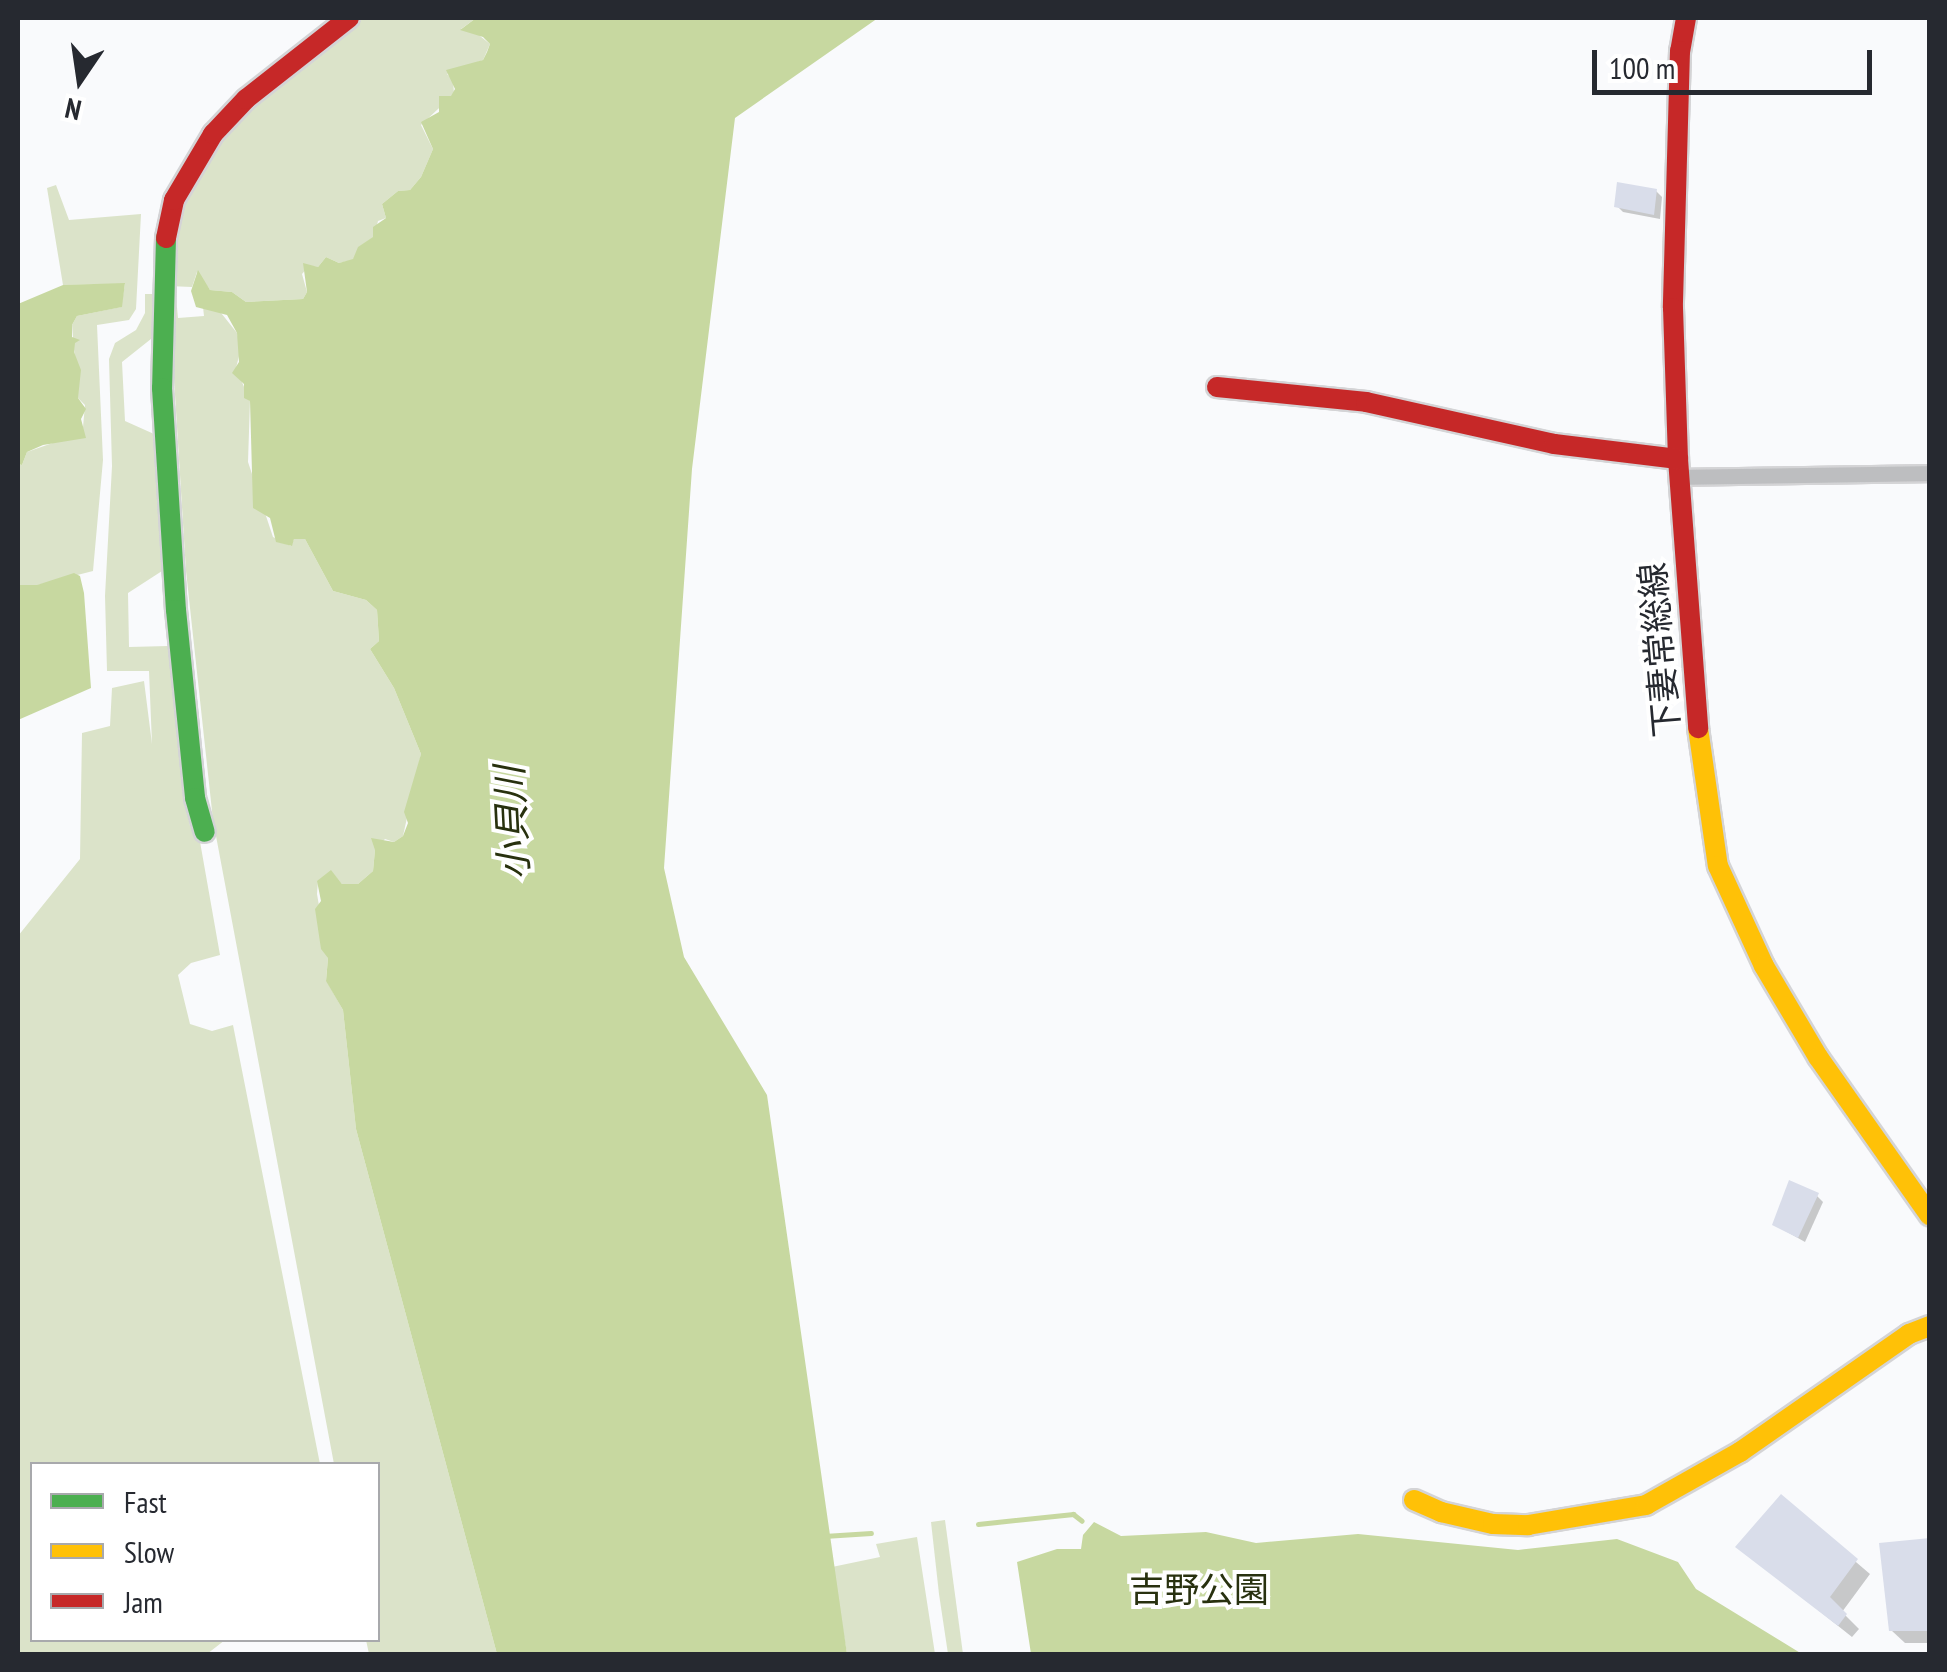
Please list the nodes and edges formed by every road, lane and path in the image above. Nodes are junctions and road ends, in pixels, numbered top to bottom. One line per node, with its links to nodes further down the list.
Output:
1 (348, 18): 6 (street)
2 (1686, 18): 4 (street, 下妻常総線)
3 (1217, 387): 4 (street)
4 (1679, 468): 5 (street); 7 (street, 下妻常総線)
5 (1930, 473)
6 (205, 832)
7 (1930, 1216)
8 (1930, 1326): 9 (street)
9 (1414, 1500)

